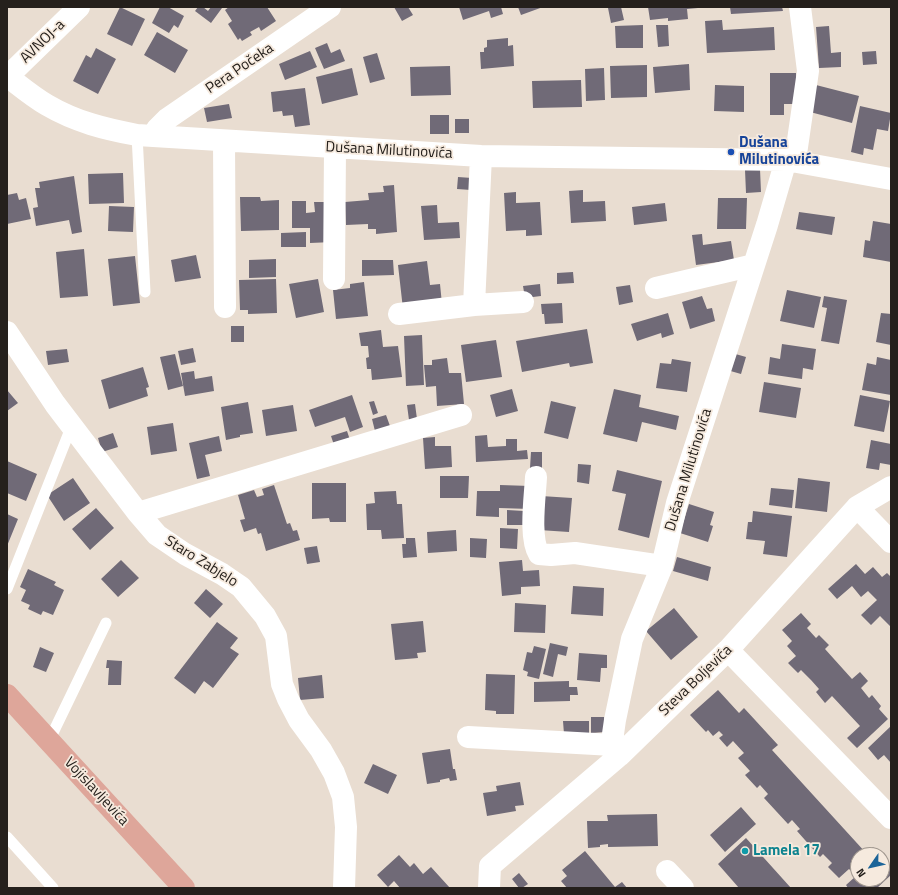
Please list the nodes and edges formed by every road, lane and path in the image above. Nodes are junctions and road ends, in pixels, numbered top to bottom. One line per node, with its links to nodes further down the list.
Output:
1 (79, 7): 4 (street, AVNOJ-a)
2 (330, 7): 5 (street, Pera Počeka)
3 (800, 7): 9 (street)
4 (7, 77): 5 (street, Dušana Milutinovića)
5 (146, 135): 6 (street, Dušana Milutinovića); 14 (lane)
6 (224, 141): 7 (street, Dušana Milutinovića); 17 (street)
7 (335, 148): 8 (street, Dušana Milutinovića); 12 (street)
8 (480, 156): 9 (street, Dušana Milutinovića); 16 (street)
9 (790, 161): 10 (street, Dušana Milutinovića); 11 (street, Dušana Milutinovića)
10 (891, 179)
11 (754, 265): 13 (street); 27 (street, Dušana Milutinovića)
12 (334, 279)
13 (656, 288)
14 (145, 292)
15 (523, 302): 16 (street)
16 (474, 305): 18 (street)
17 (225, 307)
18 (399, 314)
19 (7, 332): 21 (street, Staro Zabjelo)
20 (461, 415): 25 (street)
21 (72, 425): 25 (street, Staro Zabjelo); 28 (lane)
22 (536, 477): 27 (street)
23 (891, 487): 24 (street, Steva Boljevića)
24 (858, 508): 26 (street); 30 (street, Steva Boljevića)
25 (138, 513): 40 (street, Staro Zabjelo)
26 (891, 542)
27 (662, 566): 34 (street, Dušana Milutinovića)
28 (7, 588)
29 (106, 623): 33 (lane)
30 (728, 650): 34 (street, Steva Boljevića); 35 (street)
31 (7, 695): 33 (main road, Vojislavljevića)
32 (468, 737): 34 (street)
33 (49, 742): 39 (main road, Vojislavljevića)
34 (616, 751): 41 (street, Steva Boljevića)
35 (891, 818)
36 (7, 836): 38 (lane)
37 (667, 871): 42 (street)
38 (52, 888)
39 (184, 888)
40 (344, 888)
41 (489, 888)
42 (683, 888)

